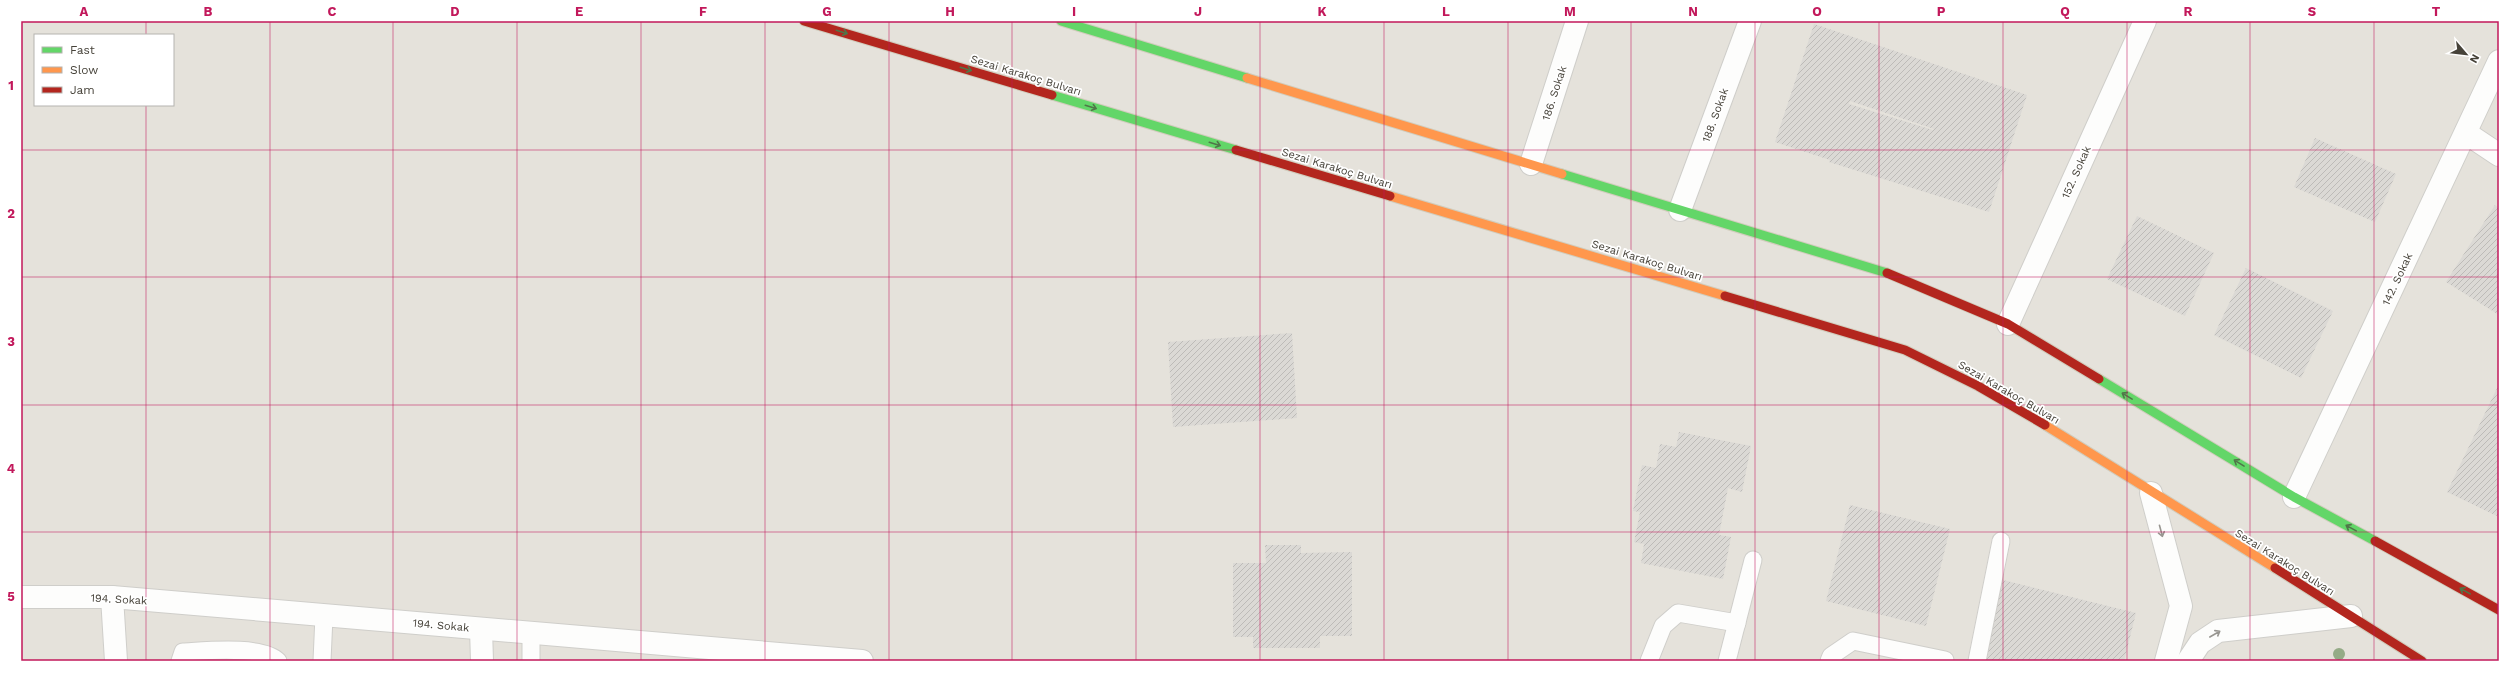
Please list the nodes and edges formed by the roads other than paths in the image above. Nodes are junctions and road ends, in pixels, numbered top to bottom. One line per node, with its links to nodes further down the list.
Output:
1 (804, 21): 12 (main road, Sezai Karakoç Bulvarı, one-way to 12)
2 (1061, 21): 9 (main road)
3 (1577, 21): 9 (street, 186. Sokak)
4 (1750, 21): 10 (street, 188. Sokak)
5 (2145, 21): 11 (street, 152. Sokak)
6 (2499, 62): 7 (street, 142. Sokak)
7 (2466, 133): 8 (street); 13 (street, 142. Sokak)
8 (2499, 154)
9 (1531, 164): 10 (main road)
10 (1680, 210): 11 (main road)
11 (2008, 324): 13 (main road, one-way to 11)
12 (2151, 493): 20 (main road, Sezai Karakoç Bulvarı); 36 (street, one-way to 36)
13 (2294, 497): 18 (main road, one-way to 13)
14 (2001, 541): 35 (lane)
15 (1753, 560): 21 (lane)
16 (21, 597): 17 (street, 194. Sokak)
17 (112, 597): 19 (street, 194. Sokak); 25 (street)
18 (2499, 610)
19 (324, 616): 22 (street, 194. Sokak); 28 (lane)
20 (2351, 616): 37 (street, one-way to 20); 38 (main road, Sezai Karakoç Bulvarı)
21 (1737, 623): 32 (lane); 33 (lane)
22 (481, 629): 23 (street, 194. Sokak); 29 (street)
23 (531, 633): 30 (lane); 31 (street, 194. Sokak)
24 (1944, 660): 34 (lane)
25 (116, 661)
26 (180, 661): 27 (lane)
27 (278, 661)
28 (322, 661)
29 (482, 661)
30 (530, 661)
31 (862, 661)
32 (1649, 661)
33 (1727, 661)
34 (1829, 661)
35 (1977, 661)
36 (2166, 661)
37 (2188, 661)
38 (2422, 661)

